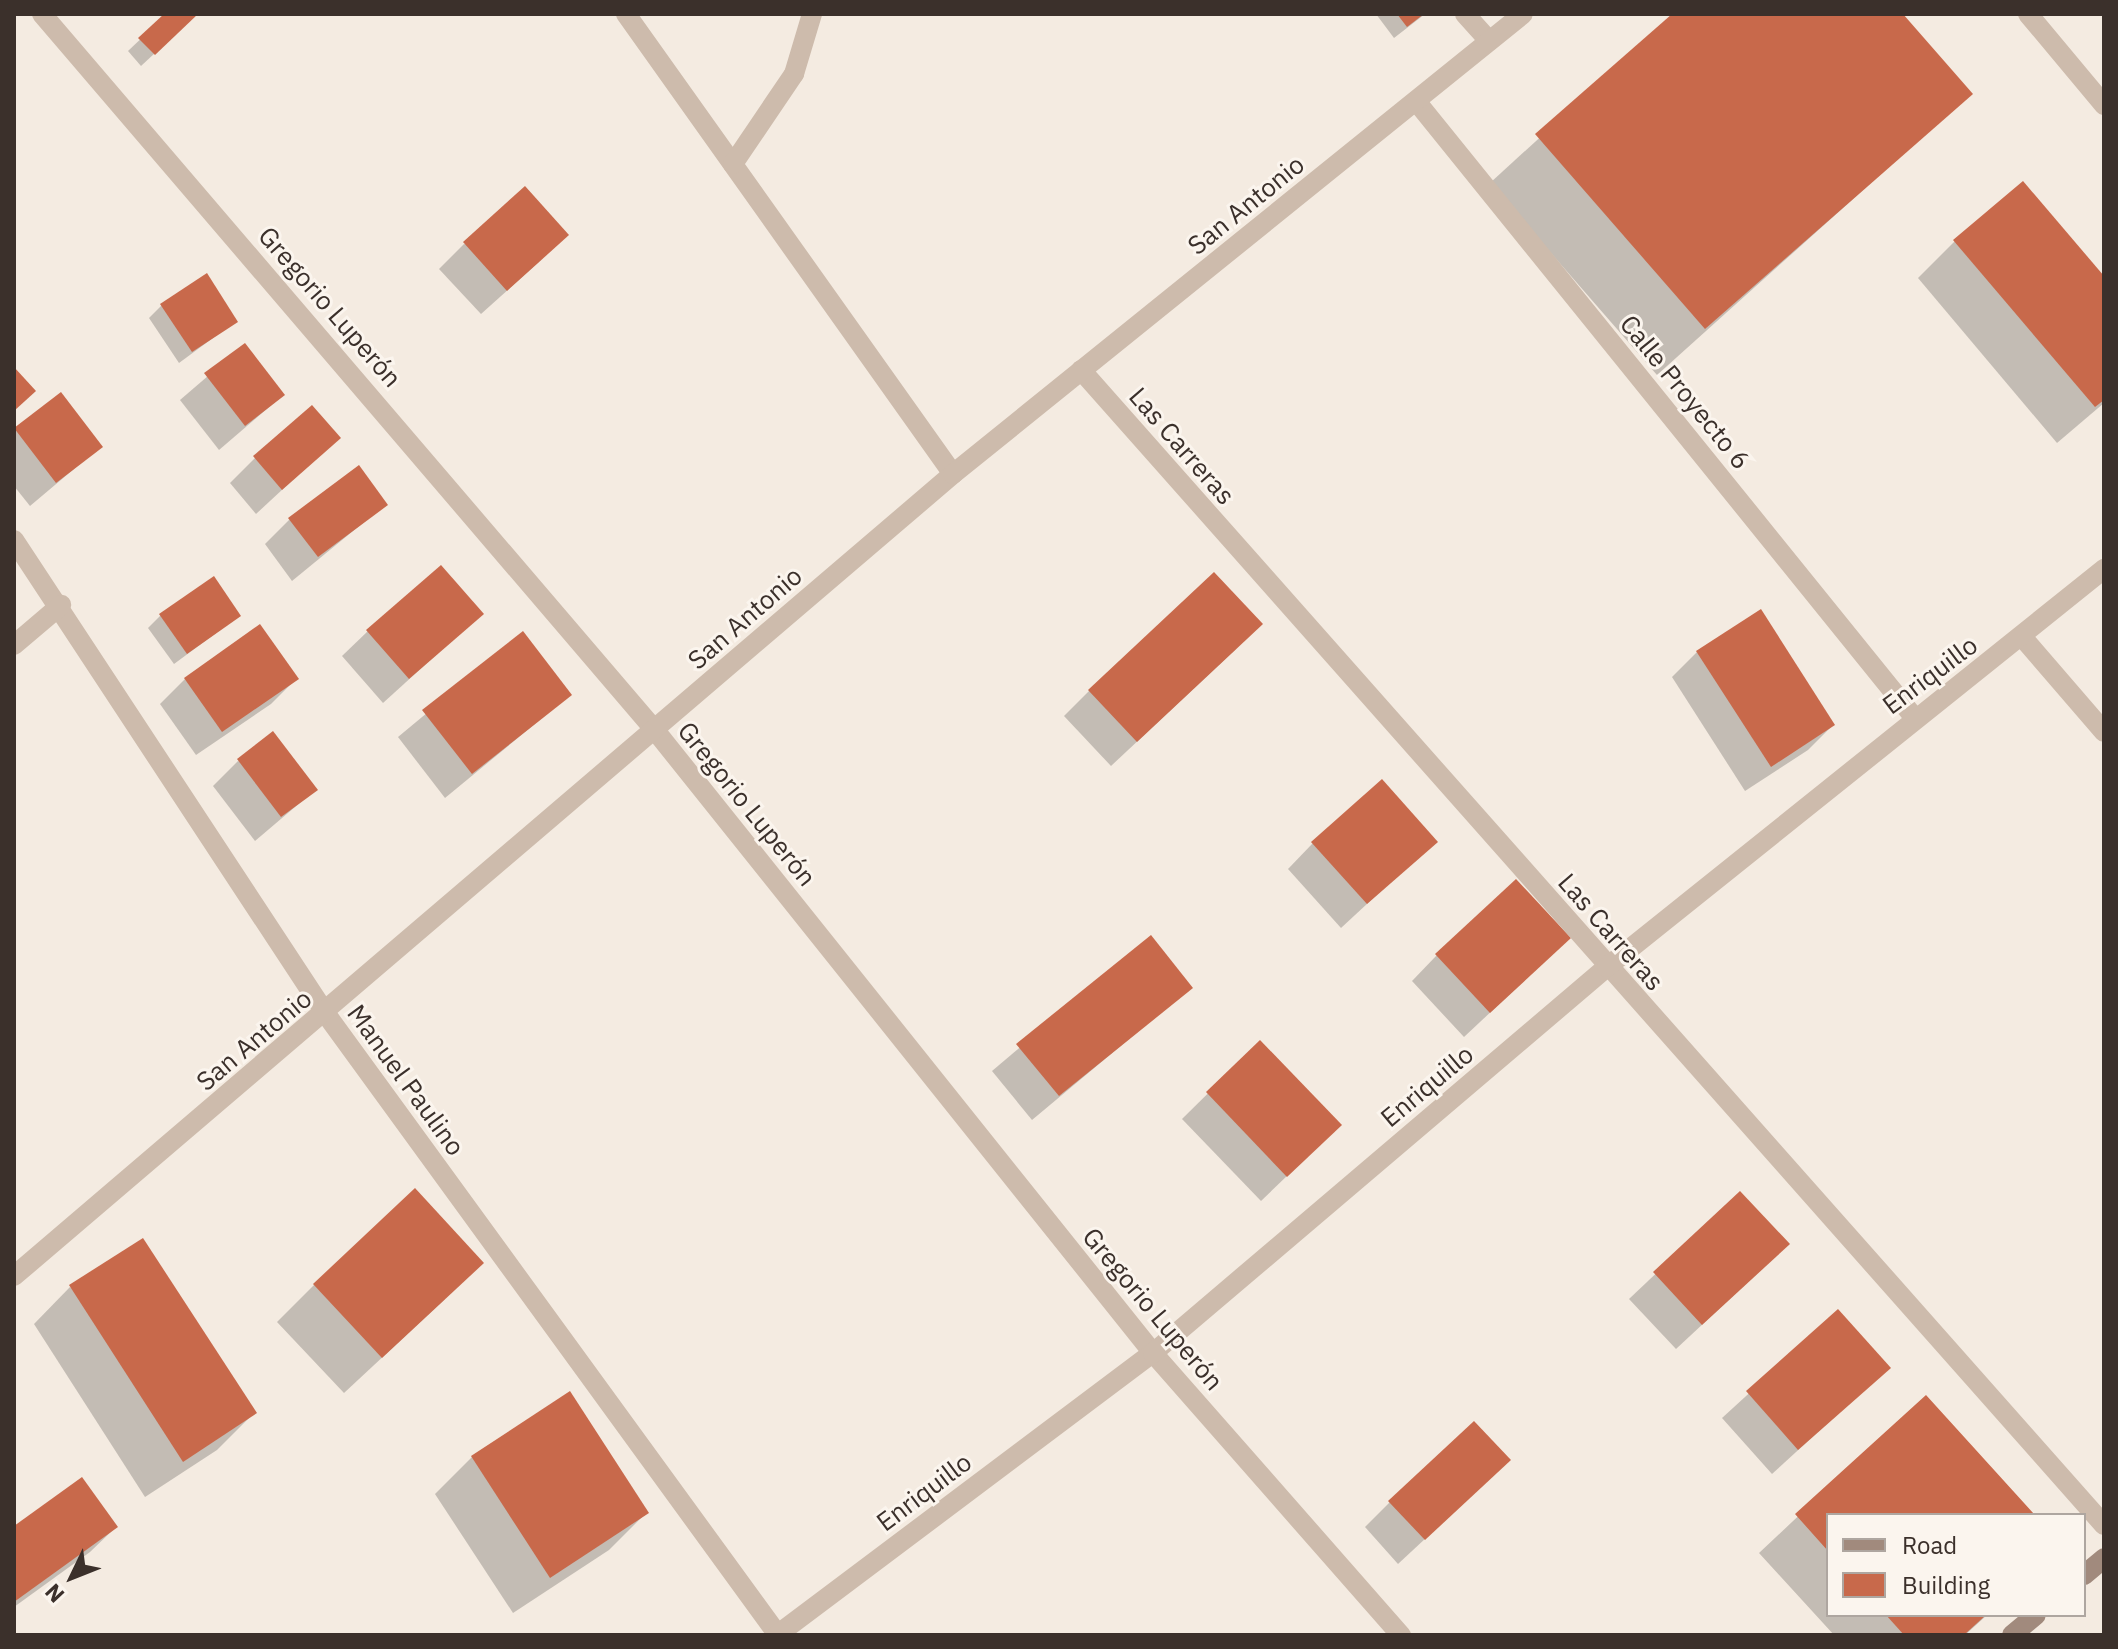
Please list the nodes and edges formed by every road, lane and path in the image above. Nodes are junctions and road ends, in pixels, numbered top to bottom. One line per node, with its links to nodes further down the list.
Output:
1 (42, 14): 19 (street, Gregorio Luperón)
2 (626, 14): 10 (street)
3 (812, 14): 10 (street)
4 (1465, 14): 7 (street)
5 (1523, 14): 7 (street, San Antonio)
6 (2028, 14): 9 (street)
7 (1489, 41): 8 (street, San Antonio)
8 (1416, 101): 11 (street, San Antonio); 18 (street, Calle Proyecto 6)
9 (2104, 105)
10 (733, 164): 12 (street)
11 (1081, 370): 12 (street, San Antonio); 21 (street, Las Carreras)
12 (953, 474): 19 (street, San Antonio)
13 (14, 540): 15 (street, Manuel Paulino)
14 (2104, 569): 16 (street, Enriquillo)
15 (61, 605): 17 (street); 22 (street, Manuel Paulino)
16 (2023, 638): 18 (street, Enriquillo); 20 (street)
17 (14, 645)
18 (1914, 717): 21 (street, Enriquillo)
19 (654, 729): 22 (street, San Antonio); 24 (street, Gregorio Luperón)
20 (2104, 732)
21 (1607, 967): 24 (street, Enriquillo); 25 (street, Las Carreras)
22 (326, 1014): 23 (street, San Antonio); 29 (street, Manuel Paulino)
23 (14, 1276)
24 (1153, 1353): 29 (street, Enriquillo); 30 (street, Gregorio Luperón)
25 (2104, 1525)
26 (2104, 1558): 27 (main road)
27 (2086, 1573)
28 (2034, 1617): 31 (main road)
29 (778, 1635)
30 (1401, 1635)
31 (2012, 1635)

